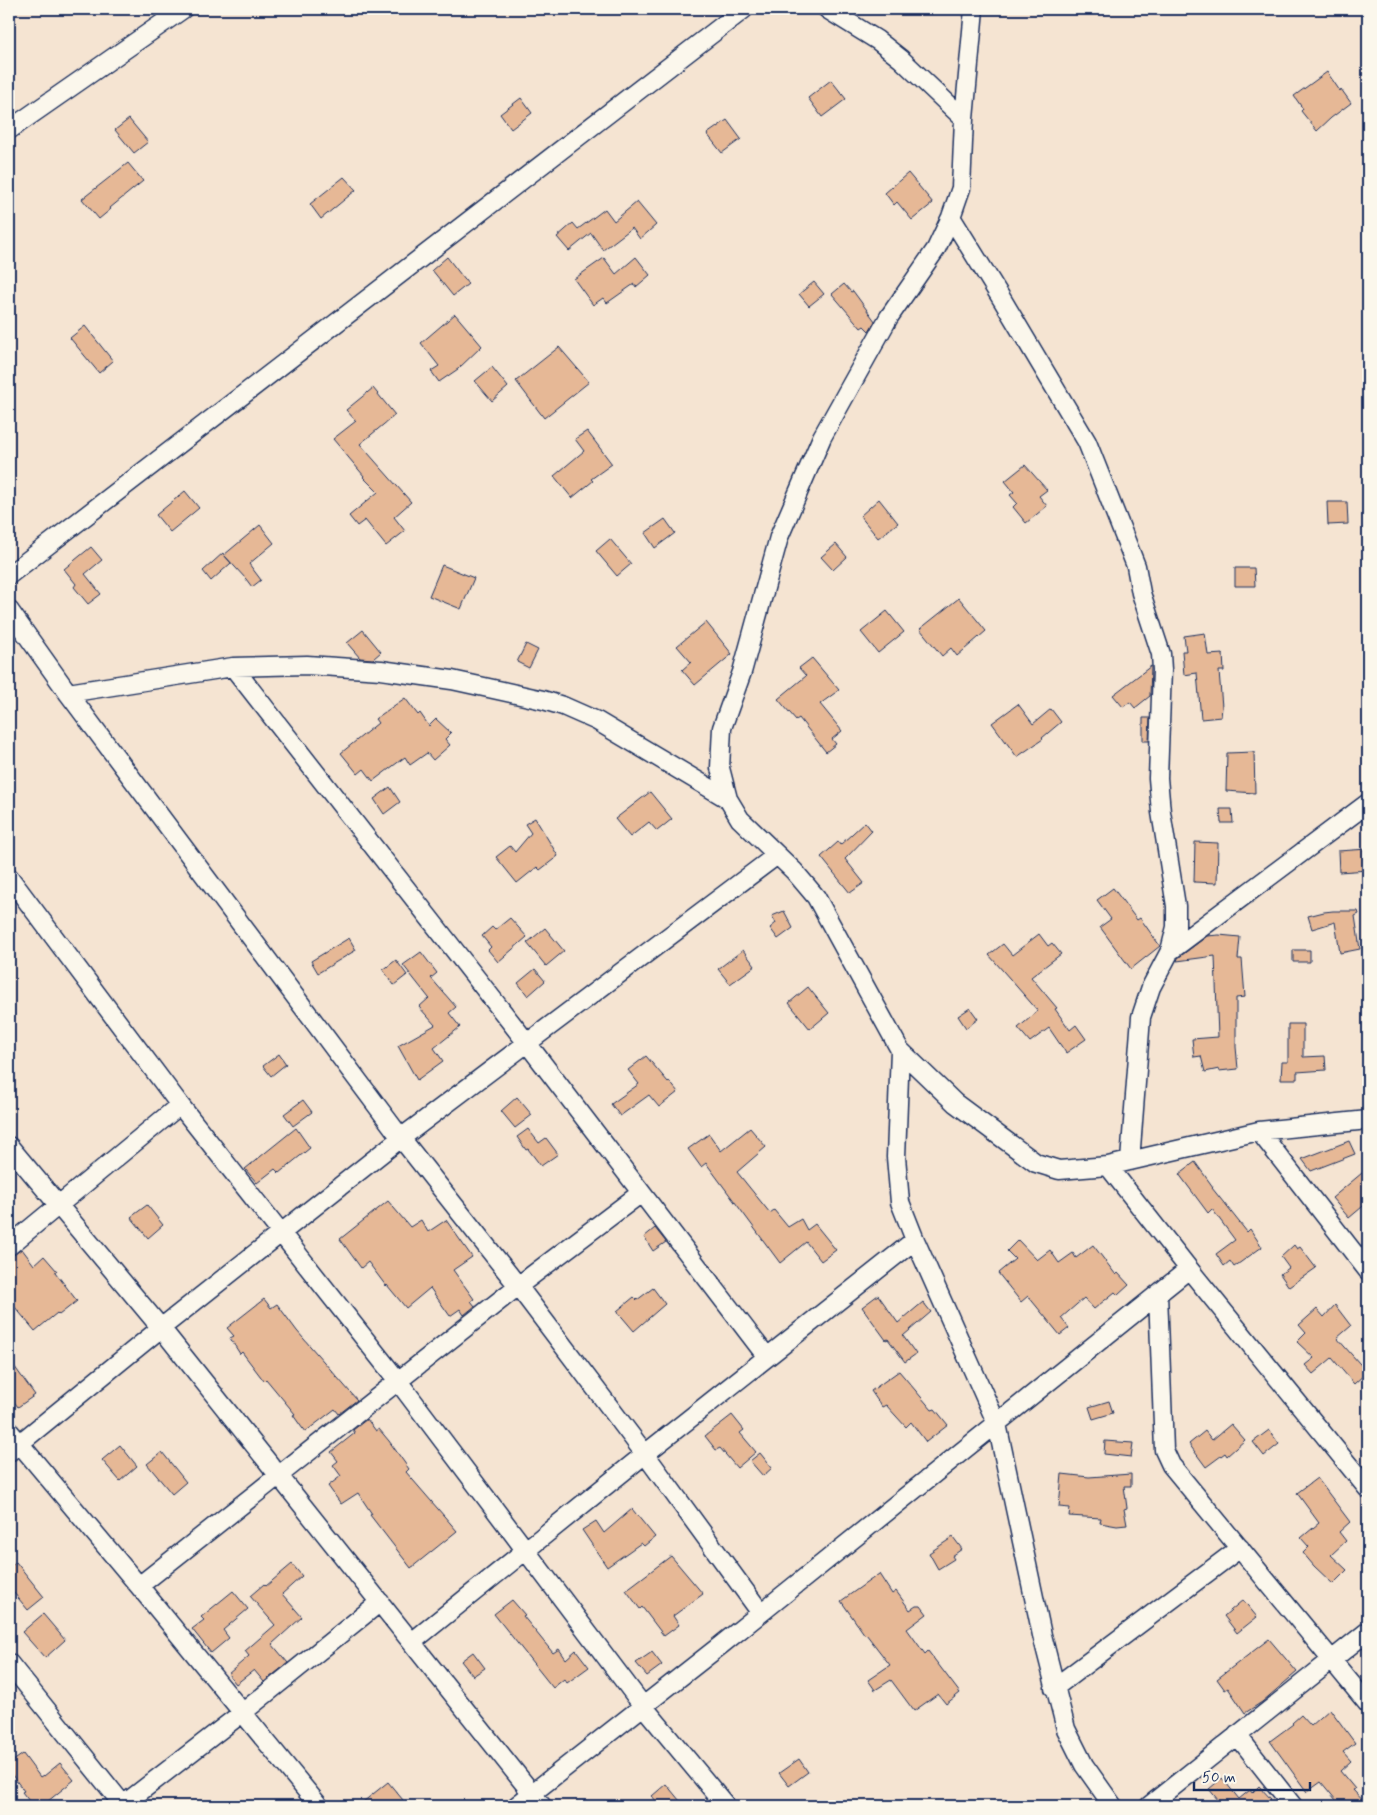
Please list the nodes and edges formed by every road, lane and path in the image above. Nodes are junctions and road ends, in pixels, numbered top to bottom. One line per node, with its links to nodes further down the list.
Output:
1 (183, 9): 6 (street)
2 (744, 9): 8 (street)
3 (827, 9): 5 (street)
4 (974, 9): 5 (street)
5 (964, 119): 7 (street)
6 (9, 130)
7 (951, 217): 12 (street); 16 (street)
8 (9, 575)
9 (9, 610): 11 (street)
10 (233, 667): 11 (street); 12 (street); 17 (street)
11 (68, 693): 22 (street)
12 (728, 799): 14 (street)
13 (1368, 803): 16 (street)
14 (777, 855): 17 (street); 18 (street)
15 (9, 877): 19 (street)
16 (1170, 951): 24 (street)
17 (527, 1043): 22 (street); 26 (street)
18 (900, 1050): 25 (street); 29 (street)
19 (180, 1105): 27 (street); 28 (street)
20 (1368, 1120): 21 (street)
21 (1259, 1131): 24 (street); 32 (street)
22 (401, 1138): 28 (street); 33 (street)
23 (9, 1146): 27 (street)
24 (1130, 1161): 25 (street)
25 (1108, 1166): 31 (street)
26 (641, 1193): 33 (street); 36 (street)
27 (58, 1205): 30 (street); 35 (street)
28 (280, 1233): 35 (street); 37 (street)
29 (915, 1240): 36 (street); 38 (street)
30 (9, 1246)
31 (1189, 1270): 34 (street); 42 (street)
32 (1368, 1271)
33 (518, 1286): 37 (street); 40 (street)
34 (1158, 1294): 38 (street); 43 (street)
35 (161, 1328): 39 (street); 41 (street)
36 (767, 1357): 40 (street)
37 (398, 1381): 41 (street); 44 (street)
38 (998, 1424): 47 (street); 52 (street)
39 (12, 1442): 45 (street)
40 (644, 1454): 44 (street); 47 (street)
41 (278, 1475): 45 (street); 46 (street)
42 (1368, 1489)
43 (1240, 1548): 50 (street); 52 (street)
44 (526, 1550): 49 (street); 54 (street)
45 (139, 1586): 55 (street)
46 (380, 1602): 49 (street); 55 (street)
47 (761, 1613): 54 (street)
48 (1368, 1631): 50 (street)
49 (412, 1642): 57 (street)
50 (1332, 1660): 53 (street); 56 (street)
51 (9, 1663): 58 (street)
52 (1054, 1688): 62 (street)
53 (1368, 1704)
54 (643, 1706): 57 (street); 61 (street)
55 (242, 1713): 58 (street); 59 (street)
56 (1238, 1735): 63 (street); 64 (street)
57 (537, 1800): 60 (street)
58 (124, 1806)
59 (319, 1806)
60 (516, 1806)
61 (726, 1806)
62 (1113, 1806)
63 (1149, 1806)
64 (1293, 1806)

